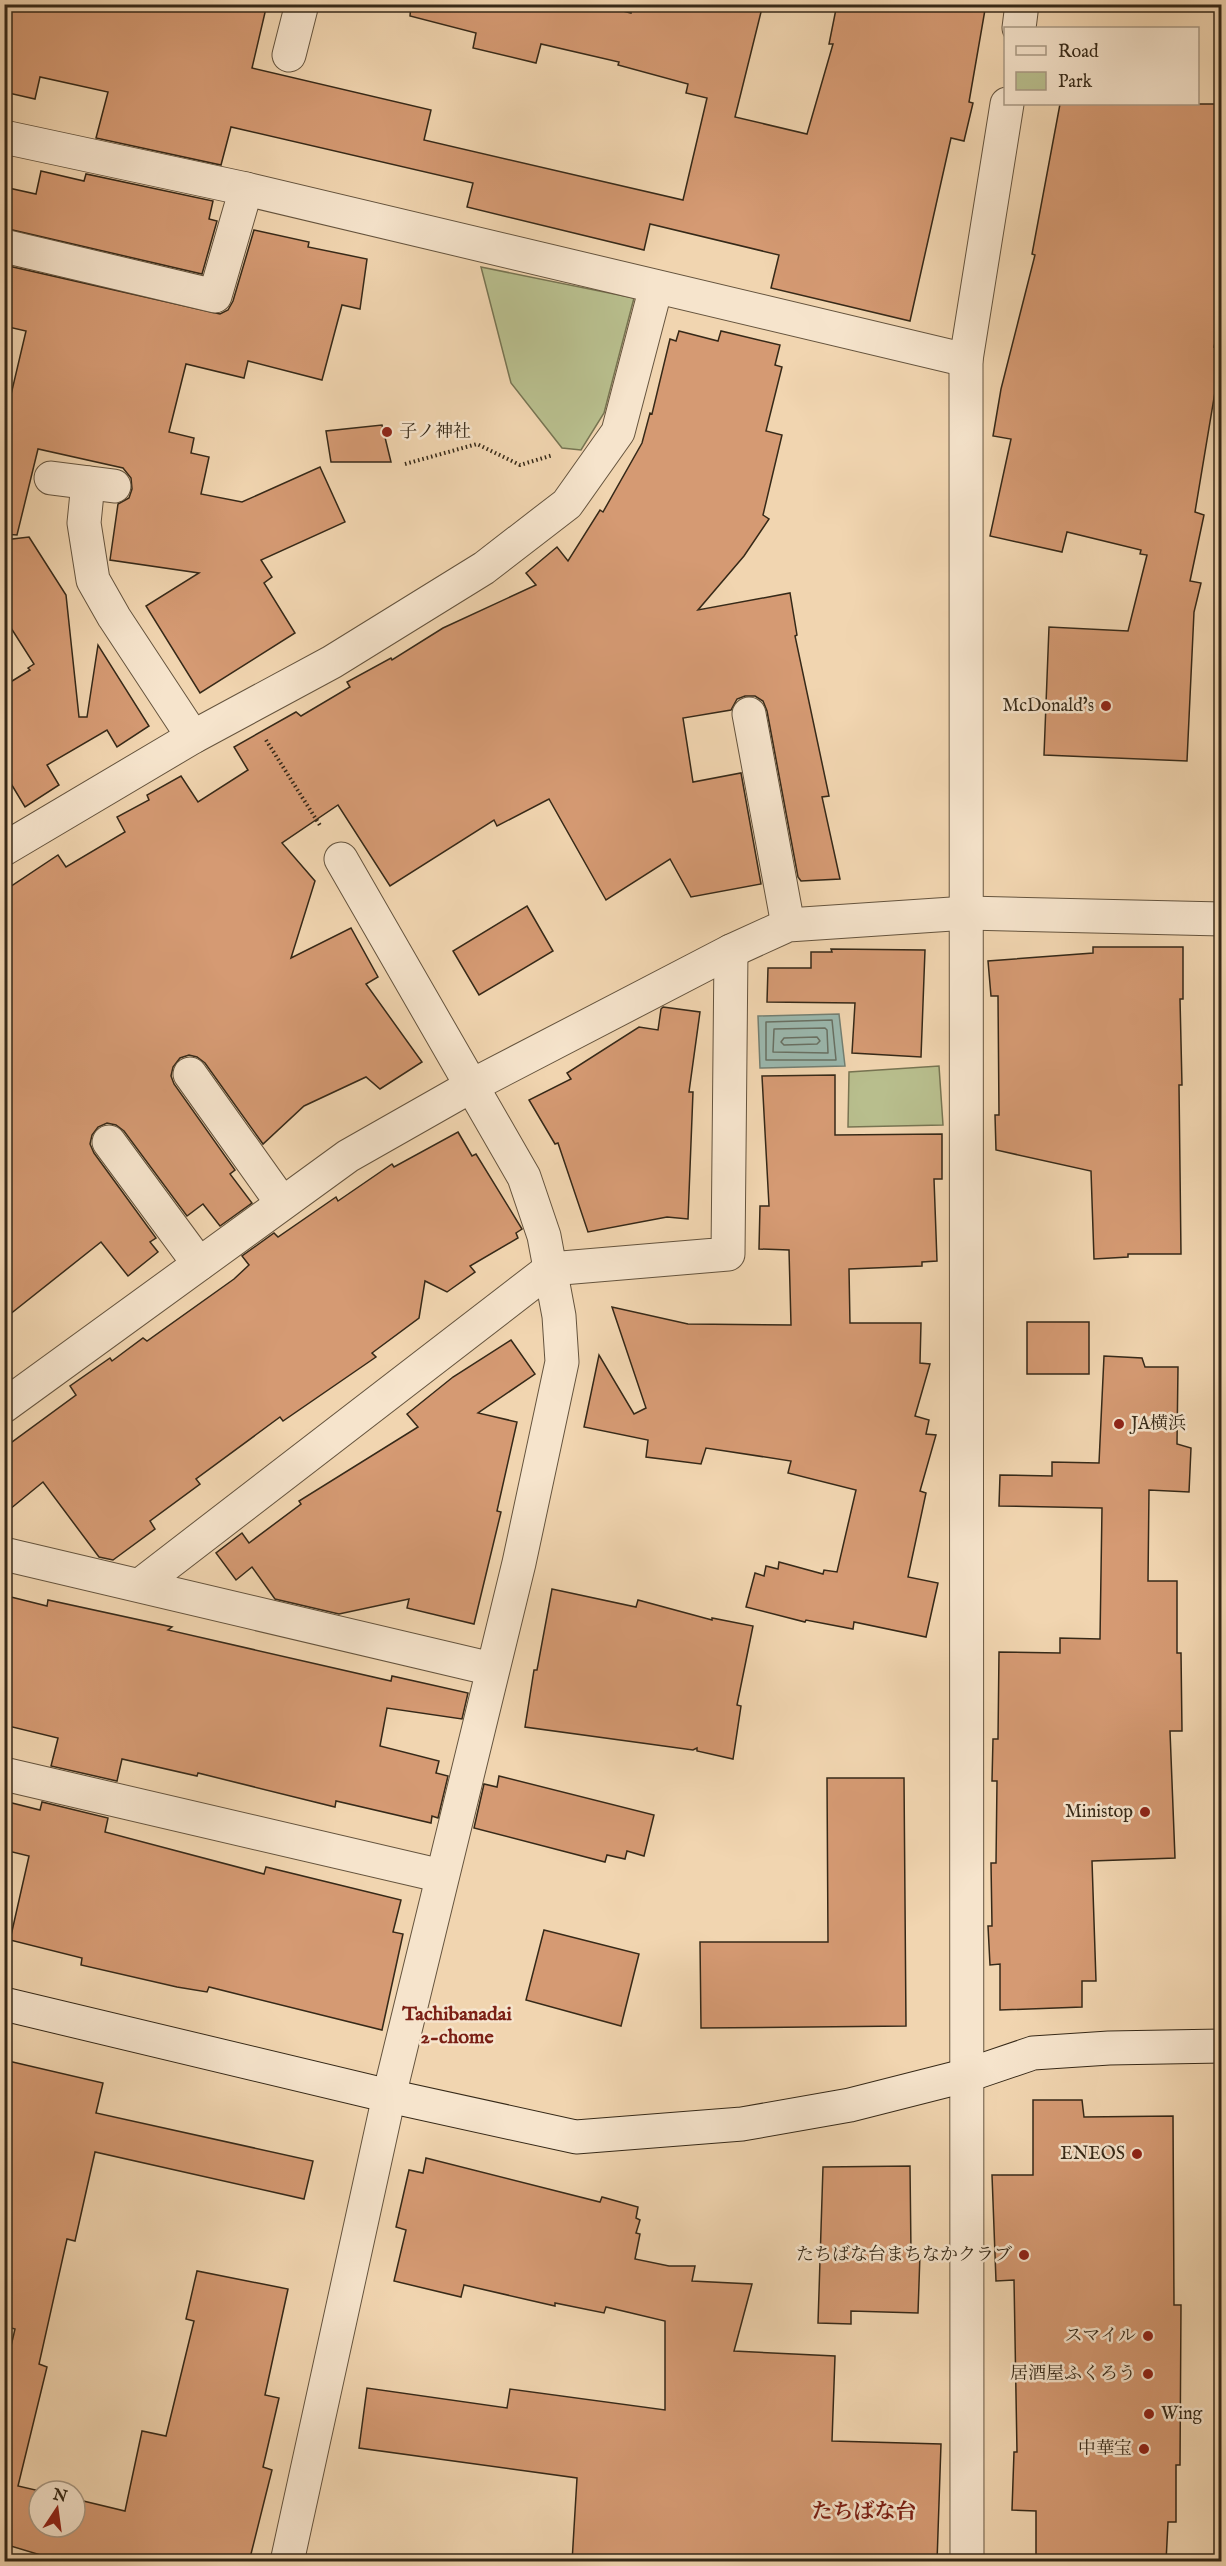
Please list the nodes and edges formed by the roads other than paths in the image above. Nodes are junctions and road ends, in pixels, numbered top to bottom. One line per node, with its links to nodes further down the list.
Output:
1 (302, 4): 4 (street)
2 (1022, 4): 3 (street)
3 (1019, 27)
4 (289, 55)
5 (1007, 105): 10 (street)
6 (4, 136): 7 (street)
7 (246, 189): 8 (street); 9 (street)
8 (4, 246)
9 (656, 286): 10 (street); 13 (street)
10 (966, 360): 16 (street)
11 (51, 478): 13 (street)
12 (749, 714): 18 (street)
13 (194, 737): 14 (street)
14 (4, 849)
15 (341, 859): 21 (street)
16 (967, 913): 17 (street); 18 (street); 34 (street)
17 (1221, 919)
18 (788, 925): 19 (street)
19 (731, 951): 21 (street); 25 (street)
20 (190, 1074): 23 (street)
21 (473, 1085): 23 (street); 25 (street)
22 (109, 1142): 24 (street)
23 (282, 1203): 24 (street)
24 (199, 1264): 26 (street)
25 (550, 1269): 28 (street); 29 (street)
26 (4, 1406)
27 (4, 1554): 28 (street)
28 (140, 1585): 29 (street)
29 (492, 1669): 31 (street)
30 (4, 1774): 31 (street)
31 (442, 1876): 35 (street)
32 (4, 2004): 35 (street)
33 (1221, 2046): 34 (street)
34 (968, 2075): 35 (street); 37 (street)
35 (389, 2096): 36 (street)
36 (287, 2562)
37 (968, 2562)

